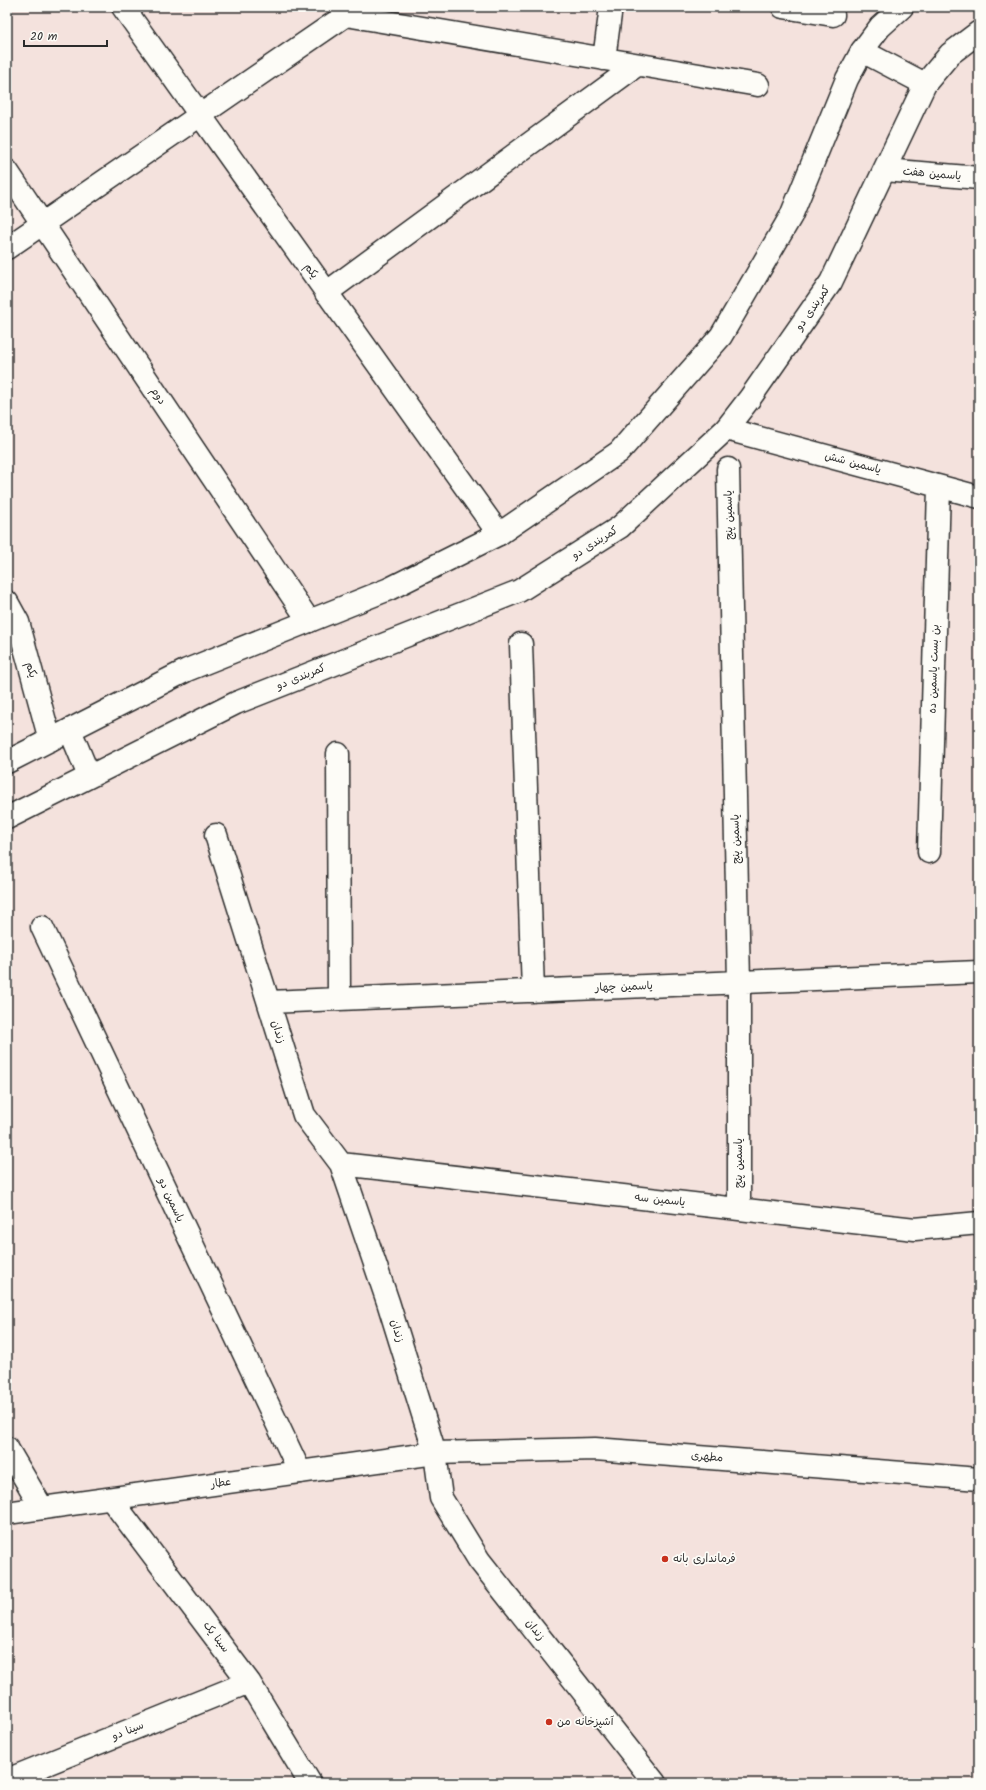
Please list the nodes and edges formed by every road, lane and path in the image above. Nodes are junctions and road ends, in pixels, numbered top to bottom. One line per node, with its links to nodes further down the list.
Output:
1 (124, 7): 13 (street, یکم)
2 (610, 7): 9 (street)
3 (783, 7): 5 (street)
4 (902, 7): 6 (street)
5 (833, 15)
6 (882, 17): 8 (street)
7 (979, 32): 11 (street, کمربندی دو)
8 (862, 51): 11 (street); 24 (street)
9 (604, 59): 10 (street); 13 (street)
10 (637, 64): 12 (street); 19 (street)
11 (925, 84): 14 (street, کمربندی دو)
12 (758, 85)
13 (199, 115): 17 (street); 19 (street, یکم)
14 (885, 170): 16 (street, یاسمین هفت); 20 (street, کمربندی دو)
15 (7, 171): 17 (street, دوم)
16 (979, 178)
17 (43, 223): 18 (street); 26 (street, دوم)
18 (7, 248)
19 (326, 293): 24 (street, یکم)
20 (726, 429): 22 (street, یاسمین شش); 32 (street, کمربندی دو)
21 (728, 469): 38 (street, یاسمین پنج)
22 (939, 486): 23 (street, یاسمین شش); 35 (street, بن بست یاسمین ده)
23 (979, 498)
24 (499, 534): 26 (street)
25 (7, 602): 29 (street, یکم)
26 (309, 621): 28 (street)
27 (521, 644): 39 (street)
28 (70, 730): 29 (street); 32 (street)
29 (50, 740): 31 (street)
30 (338, 754): 40 (street)
31 (7, 762)
32 (90, 776): 33 (street, کمربندی دو)
33 (7, 818)
34 (216, 835): 41 (street, زندان)
35 (929, 852)
36 (42, 927): 47 (street, یاسمین دو)
37 (979, 972): 38 (street, یاسمین چهار)
38 (739, 982): 39 (street, یاسمین چهار); 43 (street, یاسمین پنج)
39 (533, 991): 40 (street, یاسمین چهار)
40 (339, 999): 41 (street, یاسمین چهار)
41 (269, 1002): 42 (street, زندان)
42 (341, 1164): 43 (street, یاسمین سه); 46 (street, زندان)
43 (739, 1209): 44 (street, یاسمین سه)
44 (979, 1224)
45 (7, 1448): 50 (street)
46 (435, 1453): 47 (street, عطار); 48 (street, مطهری); 55 (street, زندان)
47 (300, 1472): 49 (street, عطار)
48 (979, 1479)
49 (111, 1499): 50 (street, عطار); 52 (street, سینا یک)
50 (42, 1508): 51 (street, عطار)
51 (7, 1513)
52 (249, 1682): 53 (street, سینا دو); 54 (street, سینا یک)
53 (7, 1780)
54 (310, 1783)
55 (656, 1783)

